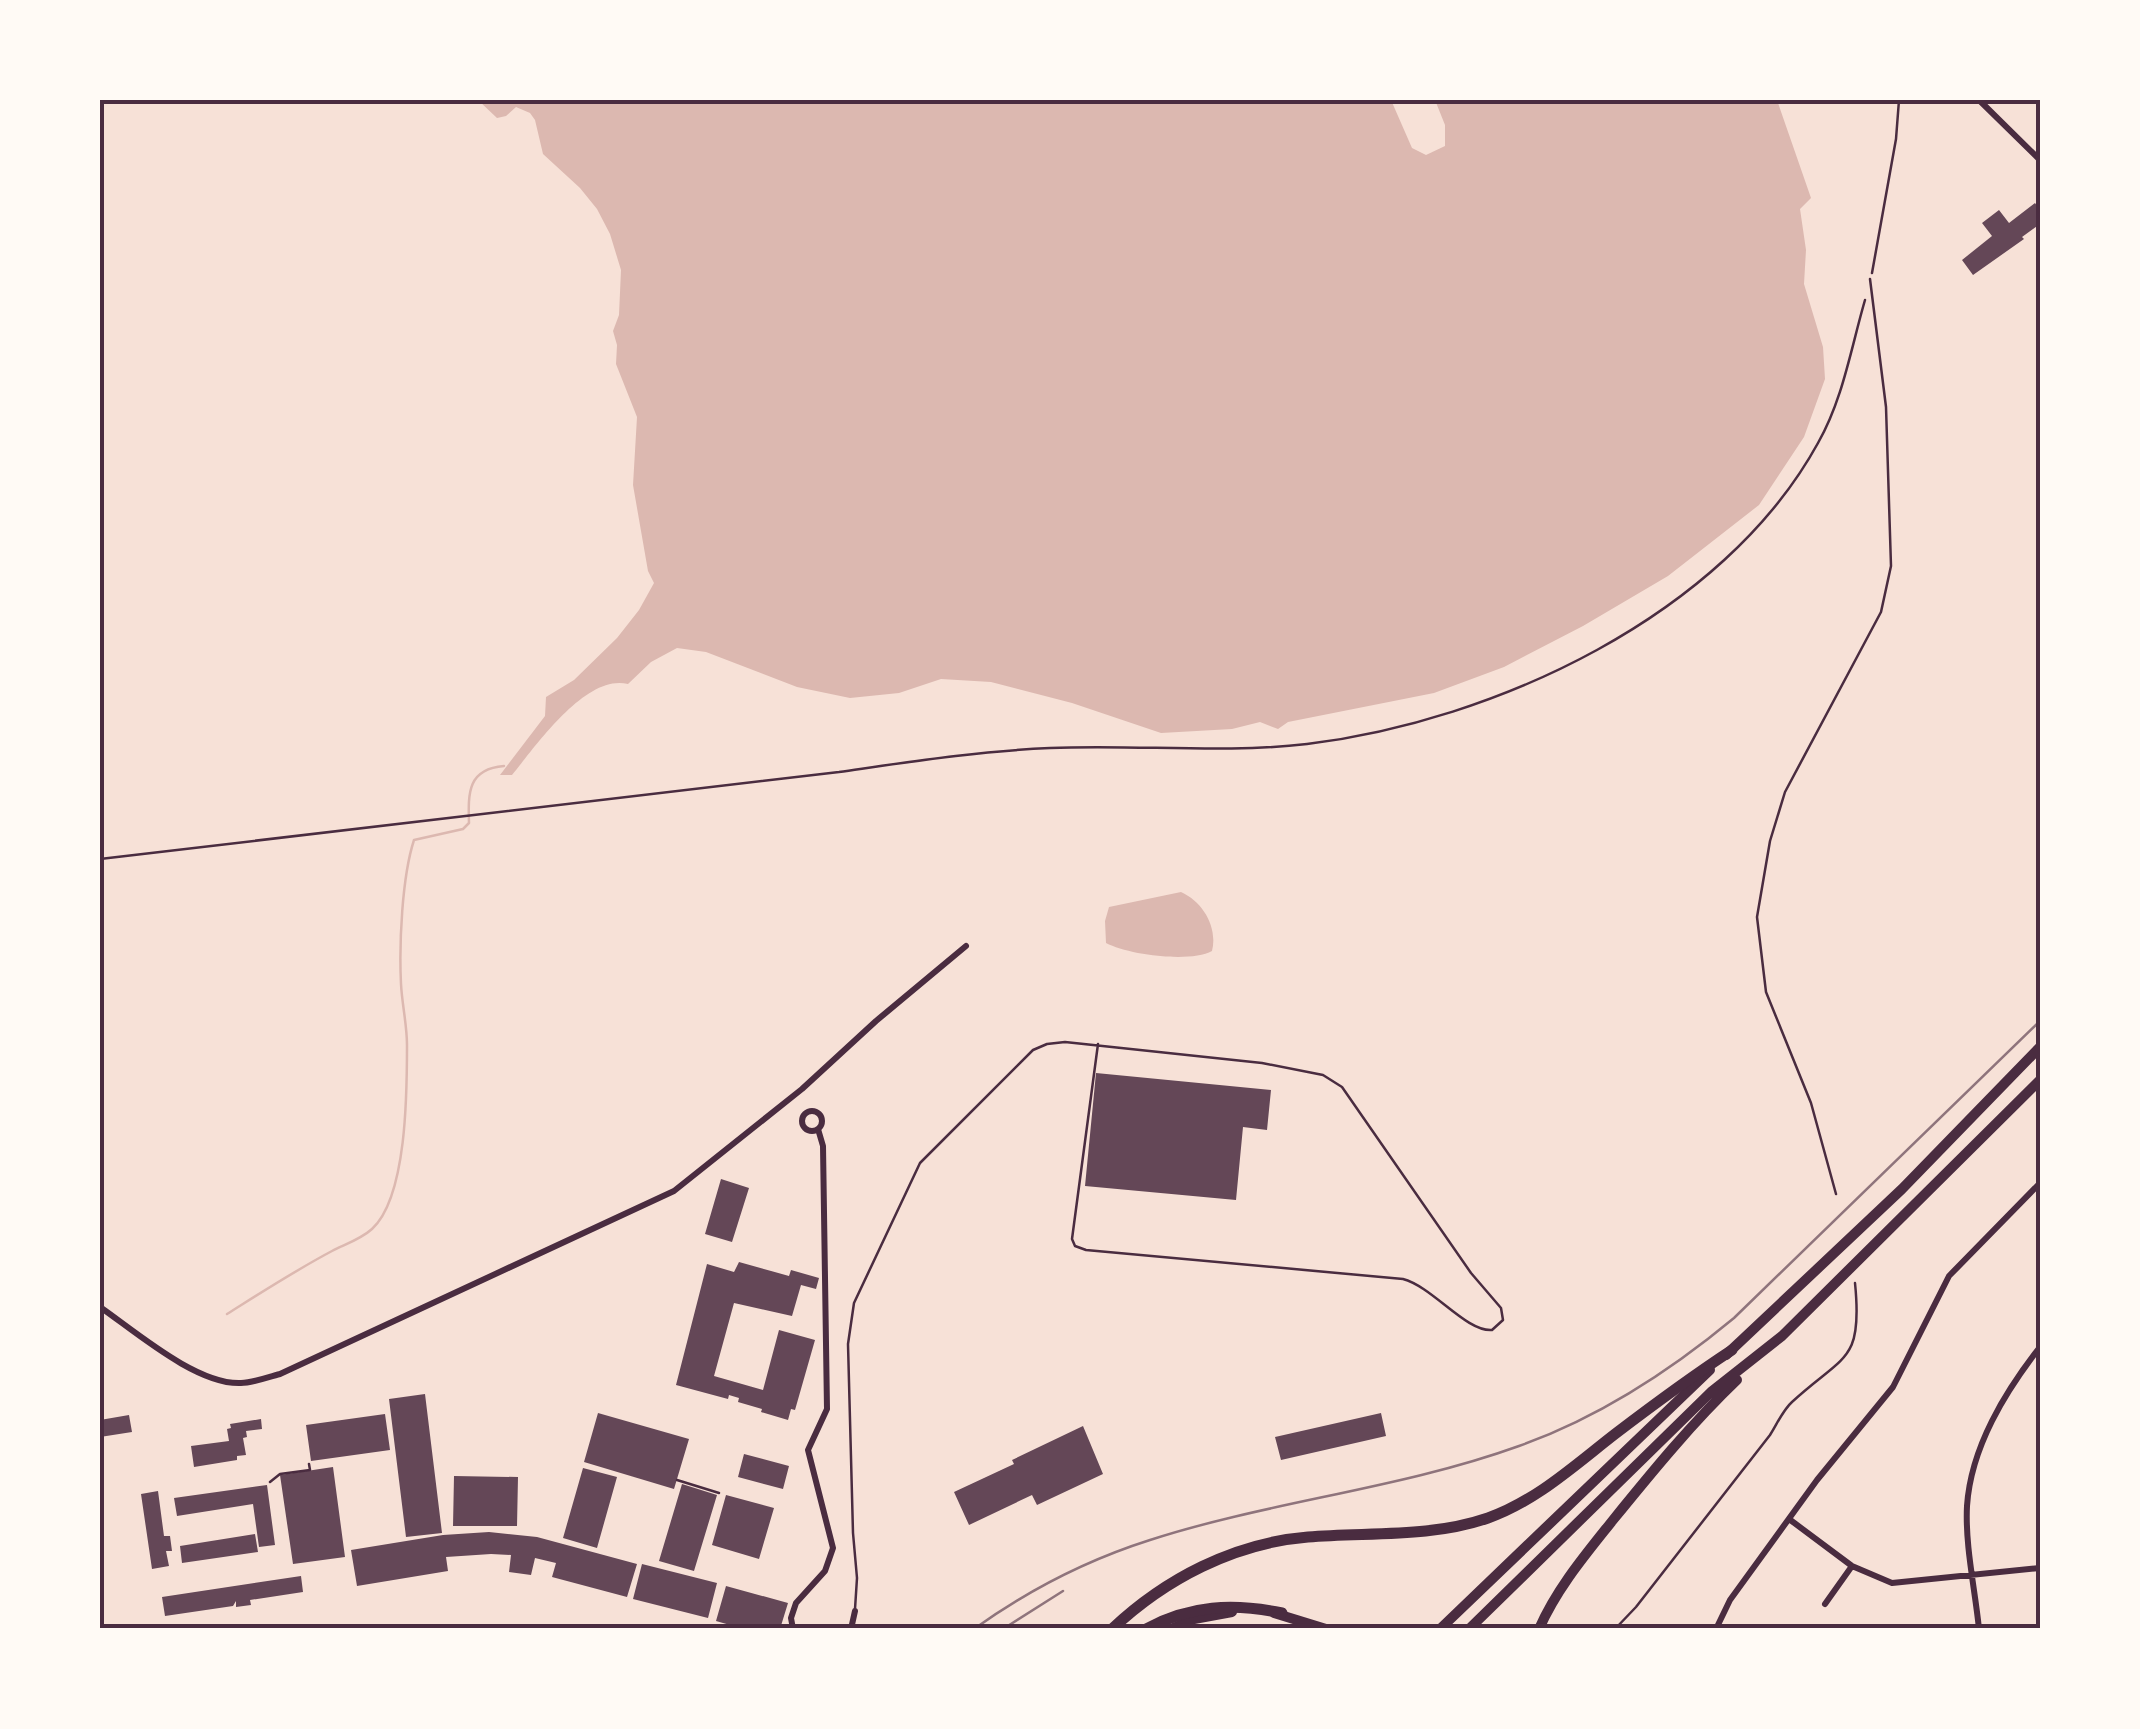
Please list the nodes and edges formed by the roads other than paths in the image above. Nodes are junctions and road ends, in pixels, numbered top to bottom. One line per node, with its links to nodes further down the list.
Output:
1 (1978, 100): 2 (street)
2 (2040, 160)
3 (1870, 279): 10 (lane)
4 (966, 946): 12 (street)
5 (1098, 1044): 5 (lane); 21 (lane)
6 (2040, 1046): 15 (main road)
7 (2040, 1080): 13 (main road)
8 (818, 1129): 23 (street)
9 (2040, 1183): 16 (street)
10 (1836, 1194)
11 (1854, 1283): 32 (lane)
12 (100, 1308)
13 (1782, 1336): 30 (main road); 31 (main road)
14 (2040, 1347): 19 (street)
15 (1732, 1350): 25 (highway); 29 (main road)
16 (1789, 1520): 17 (street); 33 (street)
17 (1852, 1566): 19 (street); 20 (street)
18 (2040, 1568): 19 (street)
19 (1973, 1576): 34 (street)
20 (1825, 1604)
21 (855, 1610): 24 (street)
22 (1282, 1614): 26 (highway); 27 (main road); 28 (main road)
23 (793, 1629)
24 (851, 1629)
25 (1112, 1629)
26 (1146, 1629)
27 (1171, 1629)
28 (1326, 1629)
29 (1440, 1629)
30 (1469, 1629)
31 (1539, 1629)
32 (1615, 1629)
33 (1716, 1629)
34 (1979, 1629)

